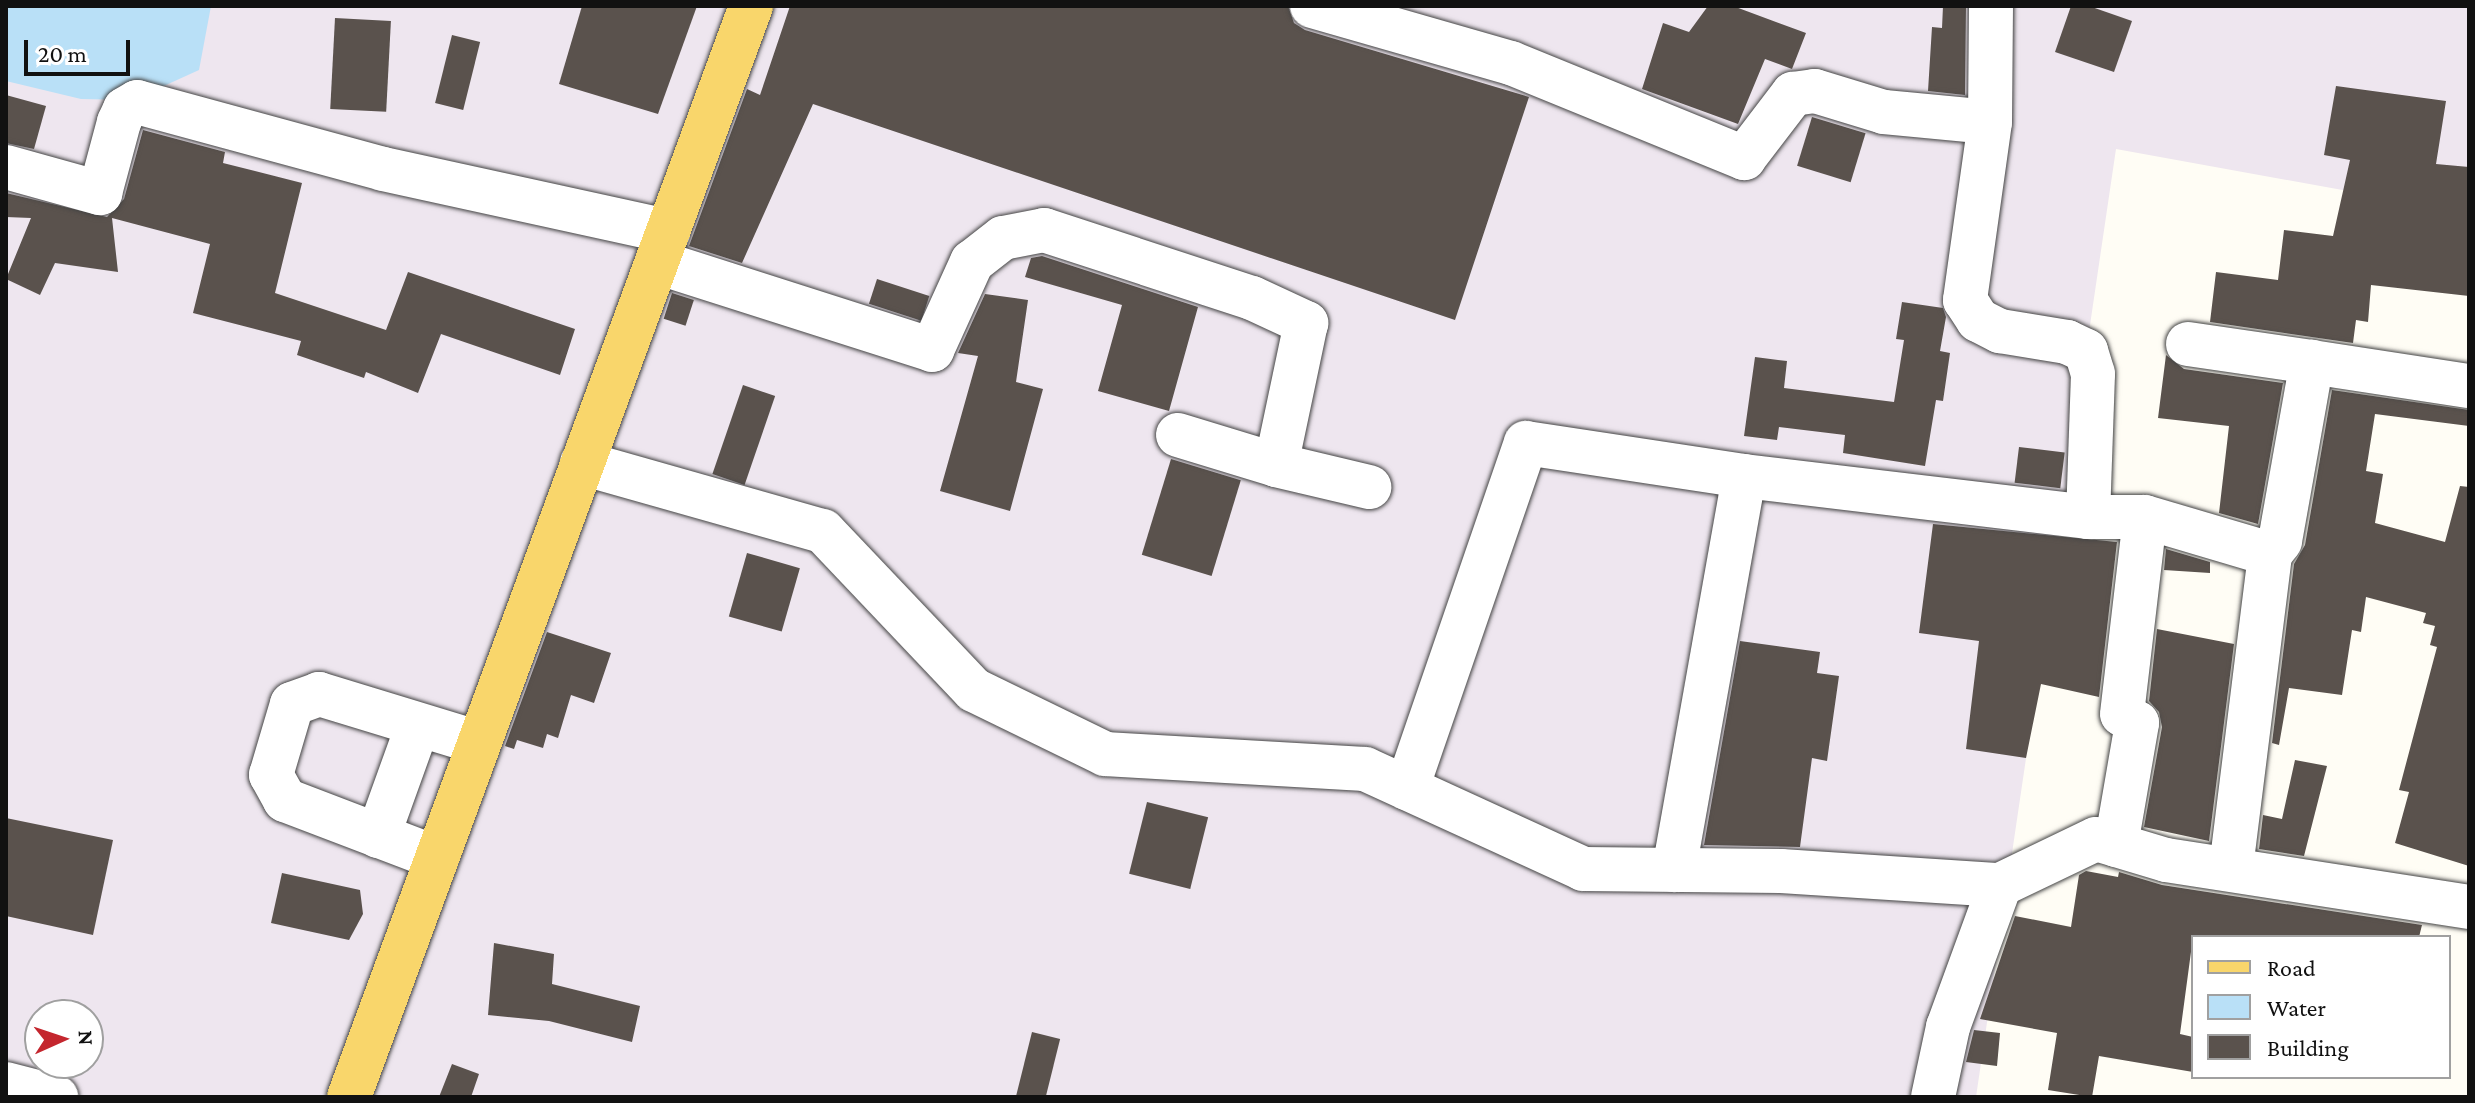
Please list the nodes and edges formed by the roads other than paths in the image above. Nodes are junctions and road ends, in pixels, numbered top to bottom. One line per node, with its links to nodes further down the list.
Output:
1 (751, 6): 6 (main road)
2 (1312, 6): 4 (street)
3 (1991, 6): 4 (street)
4 (1990, 122): 15 (street)
5 (6, 167): 6 (street)
6 (662, 247): 11 (main road); 12 (street)
7 (2188, 344): 8 (street)
8 (2312, 362): 9 (street); 17 (street)
9 (2469, 386)
10 (1178, 435): 12 (street)
11 (582, 463): 19 (main road); 20 (street)
12 (1276, 465): 14 (street)
13 (1744, 476): 15 (street); 20 (street); 25 (street)
14 (1369, 487)
15 (2088, 517): 16 (street)
16 (2145, 517): 17 (street); 22 (street)
17 (2270, 554): 24 (street)
18 (418, 725): 19 (street); 21 (street); 21 (street)
19 (479, 743): 23 (main road)
20 (1407, 788): 25 (street)
21 (378, 836): 23 (street)
22 (2116, 845): 24 (street); 26 (street)
23 (437, 858): 30 (main road)
24 (2231, 868): 27 (street)
25 (1674, 870): 26 (street)
26 (2000, 885): 31 (street)
27 (2467, 900)
28 (6, 1084): 29 (street)
29 (56, 1097)
30 (349, 1097)
31 (1933, 1097)

